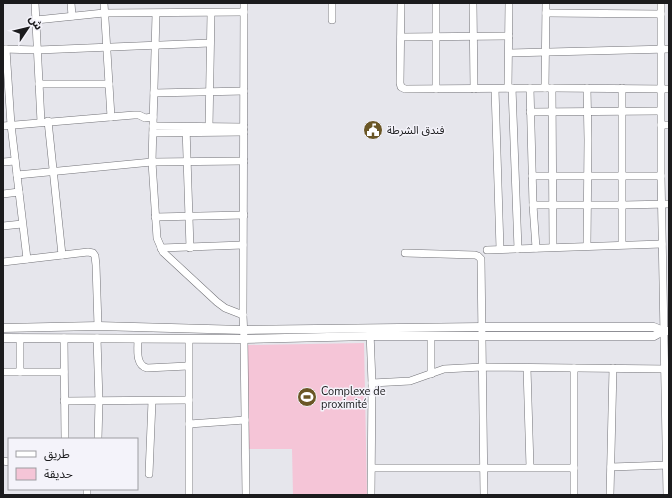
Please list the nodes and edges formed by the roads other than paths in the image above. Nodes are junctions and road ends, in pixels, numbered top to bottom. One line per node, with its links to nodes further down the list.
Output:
1 (35, 3): 19 (street)
2 (72, 3): 18 (street)
3 (104, 3): 15 (street)
4 (244, 3): 12 (street)
5 (332, 3): 20 (street)
6 (401, 3): 21 (street)
7 (436, 3): 24 (street)
8 (473, 3): 22 (street)
9 (509, 3): 23 (street)
10 (546, 3): 14 (street)
11 (661, 3): 17 (street)
12 (244, 12): 13 (street); 46 (street)
13 (211, 13): 16 (street); 25 (street)
14 (546, 13): 17 (street); 32 (street)
15 (104, 14): 16 (street); 18 (street); 27 (street)
16 (156, 14): 26 (street)
17 (661, 14): 29 (street)
18 (72, 16): 19 (street)
19 (36, 20): 30 (street)
20 (332, 20)
21 (401, 36): 24 (street); 41 (street)
22 (472, 36): 23 (street); 24 (street); 42 (street)
23 (509, 36): 31 (street)
24 (436, 37): 41 (street)
25 (210, 43): 26 (street); 45 (street)
26 (156, 45): 27 (street); 47 (street)
27 (107, 47): 30 (street); 34 (street)
28 (4, 49): 30 (street); 35 (street)
29 (665, 49): 32 (street); 44 (street)
30 (38, 50): 33 (street)
31 (509, 52): 32 (street); 36 (street)
32 (546, 52): 38 (street)
33 (39, 84): 34 (street); 55 (street)
34 (109, 84): 53 (street)
35 (6, 85): 56 (street)
36 (510, 88): 37 (street); 43 (street); 96 (street)
37 (530, 88): 38 (street); 52 (street)
38 (549, 88): 39 (street); 49 (street)
39 (587, 88): 40 (street); 48 (street)
40 (622, 88): 44 (street); 50 (street)
41 (436, 89): 42 (street)
42 (474, 89): 43 (street)
43 (495, 89): 95 (street)
44 (665, 89): 51 (street)
45 (210, 91): 46 (street); 47 (street); 59 (street)
46 (244, 91): 62 (street)
47 (154, 93): 54 (street)
48 (587, 110): 49 (street); 50 (street); 73 (street)
49 (552, 111): 52 (street); 71 (street)
50 (622, 111): 51 (street); 74 (street)
51 (660, 111): 57 (street)
52 (530, 112): 70 (street)
53 (112, 117): 54 (street); 55 (street)
54 (153, 117): 60 (street)
55 (45, 122): 56 (street); 68 (street)
56 (7, 125): 63 (street)
57 (661, 125): 58 (street); 72 (street)
58 (669, 125)
59 (209, 127): 61 (street); 62 (street)
60 (153, 130): 61 (street); 65 (street)
61 (186, 130): 62 (street); 66 (street)
62 (244, 130): 67 (street)
63 (15, 161): 64 (street); 69 (street)
64 (3, 162)
65 (152, 162): 66 (street); 68 (street); 83 (street)
66 (187, 162): 67 (street); 84 (street)
67 (244, 162): 82 (street)
68 (53, 171): 69 (street); 99 (street)
69 (17, 175): 75 (street)
70 (532, 176): 71 (street); 79 (street)
71 (553, 176): 73 (street); 77 (street)
72 (661, 176): 74 (street); 78 (street)
73 (588, 177): 74 (street); 80 (street)
74 (622, 177): 81 (street)
75 (18, 192): 76 (street); 85 (street)
76 (3, 194)
77 (554, 204): 79 (street); 80 (street); 91 (street)
78 (665, 204): 81 (street); 87 (street)
79 (533, 205): 94 (street)
80 (588, 205): 81 (street); 90 (street)
81 (622, 205): 88 (street)
82 (244, 215): 84 (street); 89 (street)
83 (155, 216): 84 (street); 92 (street)
84 (188, 216): 93 (street)
85 (22, 224): 86 (street); 100 (street)
86 (3, 226)
87 (664, 239): 88 (street); 107 (street)
88 (622, 244): 90 (street)
89 (243, 246): 93 (street); 102 (street)
90 (587, 246): 91 (street)
91 (553, 247): 94 (street)
92 (161, 248): 93 (street); 102 (street)
93 (190, 248)
94 (536, 248): 96 (street)
95 (500, 249): 96 (street); 97 (street)
96 (518, 249)
97 (487, 250)
98 (405, 253): 104 (street)
99 (62, 255): 100 (street); 103 (street)
100 (27, 260): 101 (street)
101 (3, 262)
102 (243, 315): 106 (street)
103 (98, 326): 105 (street); 106 (street)
104 (481, 327): 107 (street); 108 (street); 109 (street)
105 (3, 328)
106 (244, 330): 108 (street); 117 (street)
107 (666, 331): 109 (street); 123 (street)
108 (370, 332): 110 (street); 117 (street); 128 (street)
109 (482, 336): 110 (street); 119 (street)
110 (431, 337): 127 (street)
111 (3, 338): 112 (street)
112 (20, 338): 113 (street); 125 (street)
113 (64, 338): 114 (street); 126 (street)
114 (97, 338): 116 (street); 131 (street)
115 (189, 338): 116 (street); 117 (street); 118 (street)
116 (138, 339): 118 (street)
117 (244, 339): 134 (street)
118 (188, 366): 130 (street)
119 (482, 367): 120 (street); 127 (street); 139 (street)
120 (526, 368): 121 (street); 140 (street)
121 (574, 368): 122 (street); 143 (street)
122 (613, 368): 123 (street); 141 (street)
123 (667, 369): 129 (street)
124 (3, 372): 125 (street)
125 (20, 372): 126 (street)
126 (64, 372): 133 (street)
127 (431, 374): 128 (street)
128 (372, 383): 142 (street)
129 (668, 399): 138 (street)
130 (189, 400): 132 (street); 135 (street)
131 (99, 401): 132 (street); 133 (street); 137 (street)
132 (152, 401): 144 (street)
133 (64, 402): 136 (street)
134 (245, 420): 135 (street); 146 (street)
135 (189, 424): 145 (street)
136 (65, 438)
137 (98, 438)
138 (668, 465): 141 (street); 151 (street)
139 (483, 467): 140 (street); 142 (street); 148 (street)
140 (530, 467): 143 (street)
141 (610, 467): 150 (street)
142 (372, 468): 147 (street)
143 (574, 468): 149 (street)
144 (149, 474)
145 (189, 495)
146 (246, 495)
147 (372, 495)
148 (484, 495)
149 (574, 495)
150 (610, 495)
151 (667, 495)

